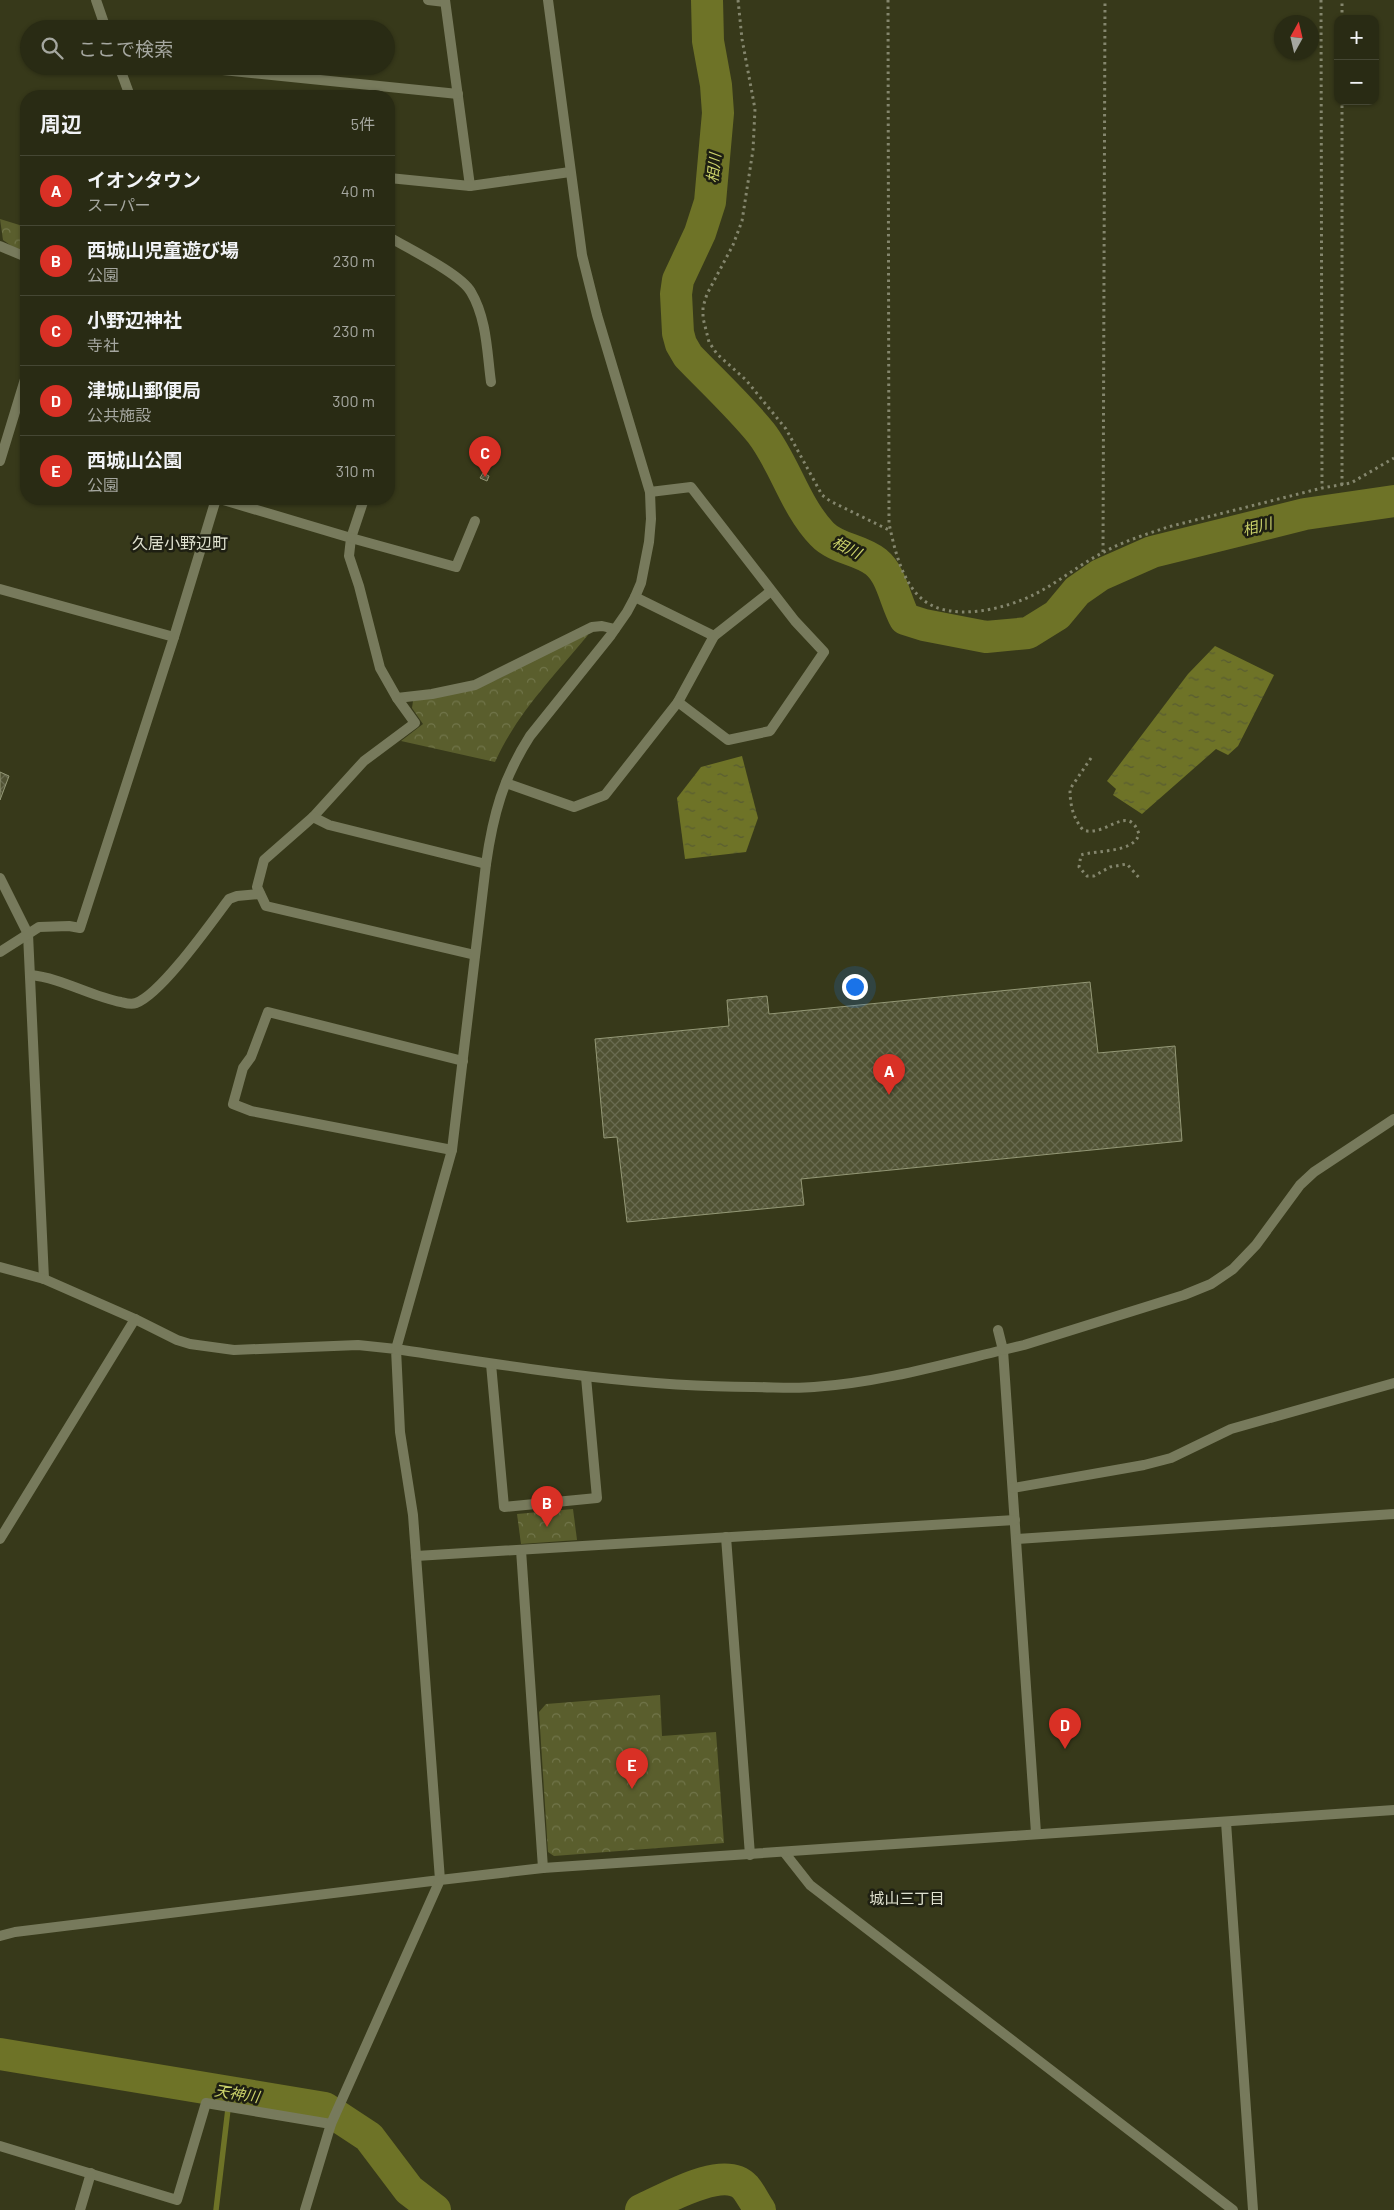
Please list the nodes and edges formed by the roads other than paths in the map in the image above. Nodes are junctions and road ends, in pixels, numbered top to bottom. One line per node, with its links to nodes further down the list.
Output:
1 (96, 0): 5 (street)
2 (428, 0): 4 (street)
3 (548, 0): 10 (street)
4 (445, 1): 9 (street)
5 (103, 20)
6 (122, 75): 8 (street)
7 (272, 75): 9 (street)
8 (128, 90)
9 (458, 94): 12 (street)
10 (570, 172): 12 (street); 19 (street)
11 (395, 179): 12 (street)
12 (470, 186)
13 (395, 240): 16 (street)
14 (0, 246): 15 (street)
15 (20, 254)
16 (491, 382)
17 (20, 396): 18 (street)
18 (0, 461)
19 (650, 492): 26 (street); 27 (street)
20 (214, 505): 30 (street)
21 (240, 505): 24 (street)
22 (362, 505): 24 (street)
23 (475, 521): 24 (street)
24 (351, 538): 31 (street)
25 (0, 589): 30 (street)
26 (771, 591): 29 (street); 32 (street)
27 (635, 597): 28 (street); 29 (street)
28 (615, 629): 31 (street); 33 (street)
29 (714, 636): 32 (street)
30 (174, 637): 38 (street)
31 (397, 698): 34 (street)
32 (678, 702): 33 (street)
33 (506, 783): 35 (street)
34 (313, 817): 35 (street); 37 (street)
35 (486, 864): 40 (street)
36 (0, 878): 38 (street)
37 (260, 894): 40 (street); 41 (street)
38 (28, 934): 39 (street); 41 (street)
39 (0, 952)
40 (475, 955): 42 (street)
41 (30, 975): 46 (street)
42 (463, 1061): 44 (street); 44 (street)
43 (1394, 1118): 50 (street)
44 (452, 1150): 49 (street)
45 (0, 1267): 46 (street)
46 (44, 1279): 47 (street)
47 (135, 1318): 49 (street); 58 (street)
48 (998, 1330): 50 (street)
49 (396, 1349): 51 (street); 61 (street)
50 (1003, 1350): 52 (street); 54 (street)
51 (491, 1364): 52 (street); 52 (street)
52 (586, 1376)
53 (1394, 1383): 54 (street)
54 (1013, 1488): 56 (street)
55 (1394, 1514): 59 (street)
56 (1015, 1520): 57 (street); 59 (street)
57 (726, 1537): 60 (street); 66 (street)
58 (0, 1539)
59 (1017, 1539): 64 (street)
60 (521, 1550): 61 (street); 67 (street)
61 (416, 1556): 68 (street)
62 (1394, 1810): 63 (street)
63 (1226, 1822): 64 (street); 76 (street)
64 (1036, 1833): 65 (street)
65 (784, 1852): 66 (street); 75 (street)
66 (750, 1854): 67 (street)
67 (543, 1868): 68 (street)
68 (440, 1880): 69 (street); 70 (street)
69 (0, 1936)
70 (332, 2122): 72 (street); 74 (street)
71 (0, 2146): 72 (street)
72 (92, 2173): 73 (street)
73 (80, 2210)
74 (306, 2210)
75 (1233, 2210)
76 (1253, 2210)

